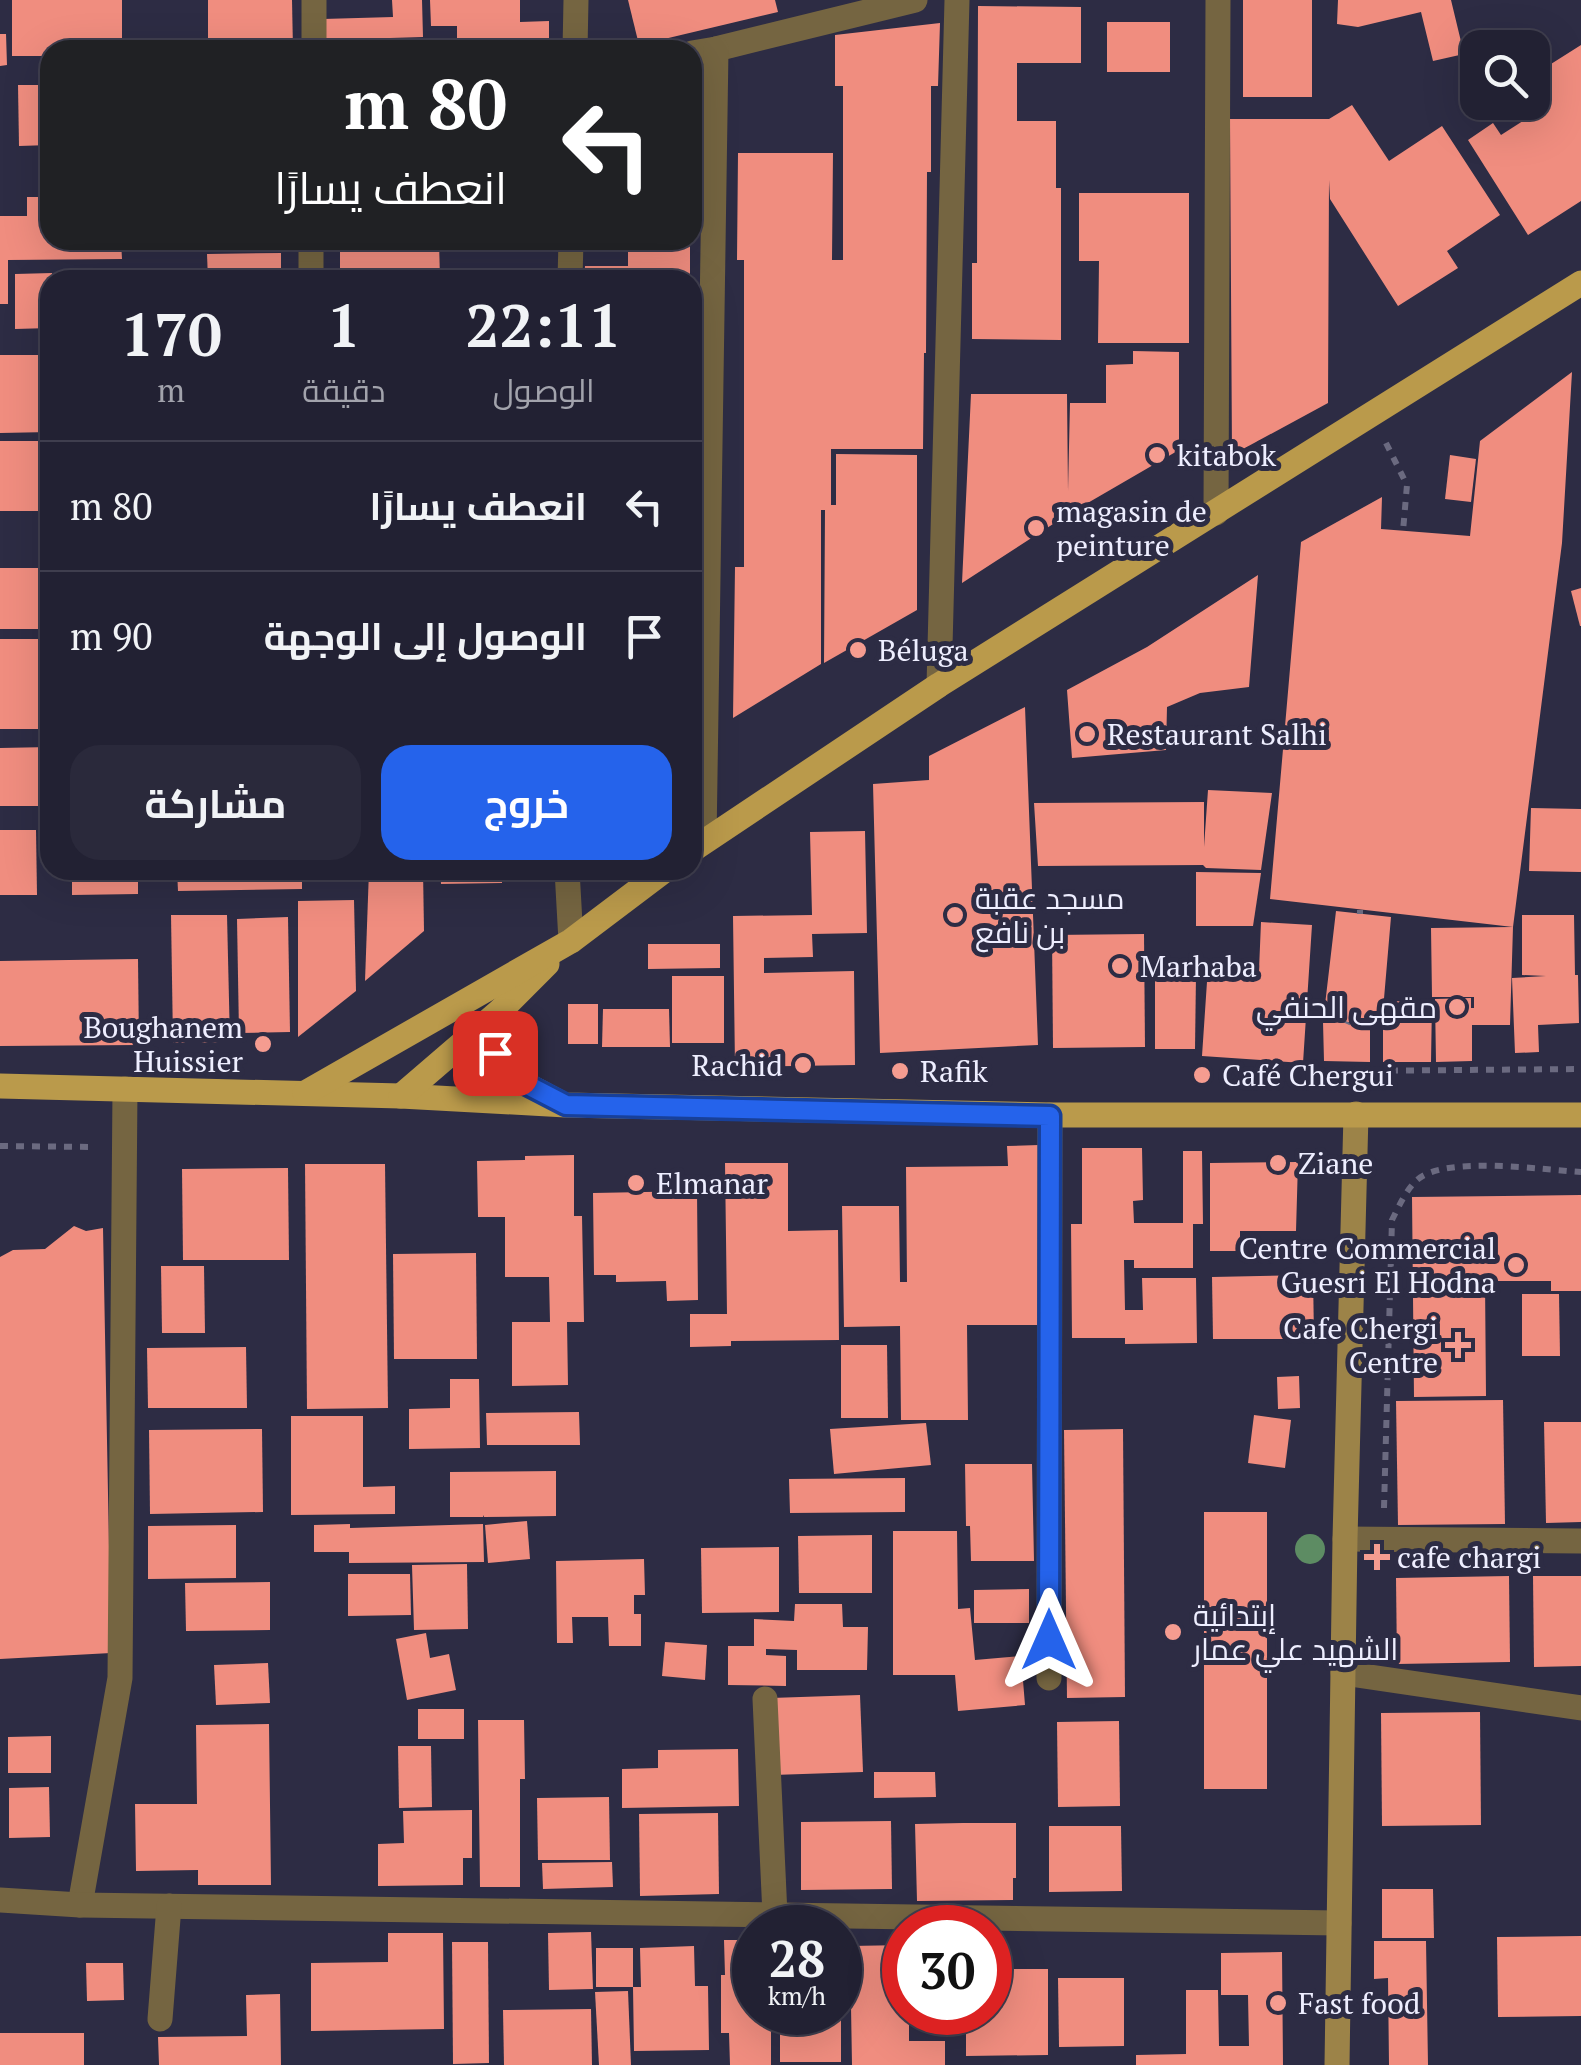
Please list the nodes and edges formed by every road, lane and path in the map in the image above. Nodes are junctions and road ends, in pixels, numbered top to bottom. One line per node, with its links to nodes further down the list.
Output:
1 (314, 0): 6 (street)
2 (576, 0): 7 (street)
3 (915, 0): 8 (street)
4 (957, 0): 14 (street)
5 (1218, 0): 12 (street)
6 (314, 40)
7 (575, 40)
8 (704, 51): 10 (street)
9 (1581, 282): 11 (main road)
10 (702, 316)
11 (1372, 415): 12 (main road); 13 (path)
12 (1216, 513): 14 (main road)
13 (1403, 531)
14 (939, 685): 15 (main road)
15 (702, 843)
16 (568, 880): 18 (street)
17 (653, 880): 18 (main road)
18 (571, 941): 19 (main road); 24 (main road)
19 (501, 1010): 25 (main road); 26 (main road)
20 (1342, 1066): 21 (path)
21 (1581, 1070)
22 (0, 1086): 23 (main road)
23 (125, 1089): 24 (main road); 31 (street)
24 (305, 1094): 25 (main road)
25 (401, 1096): 26 (main road)
26 (566, 1105): 29 (main road)
27 (1356, 1114): 28 (main road); 29 (main road); 33 (main road)
28 (1581, 1115)
29 (1050, 1116): 37 (street)
30 (0, 1146): 31 (path)
31 (125, 1147): 41 (street)
32 (1581, 1172): 34 (path)
33 (1345, 1539): 34 (street); 36 (main road)
34 (1383, 1539): 35 (street)
35 (1581, 1541)
36 (1343, 1673): 39 (street); 46 (main road)
37 (1049, 1678)
38 (764, 1700): 42 (street)
39 (1581, 1708)
40 (0, 1900): 41 (street)
41 (80, 1904): 43 (street)
42 (775, 1905)
43 (170, 1906): 44 (street); 47 (street)
44 (732, 1913)
45 (862, 1915): 46 (street)
46 (1339, 1923): 48 (main road)
47 (160, 2019)
48 (1337, 2065)

